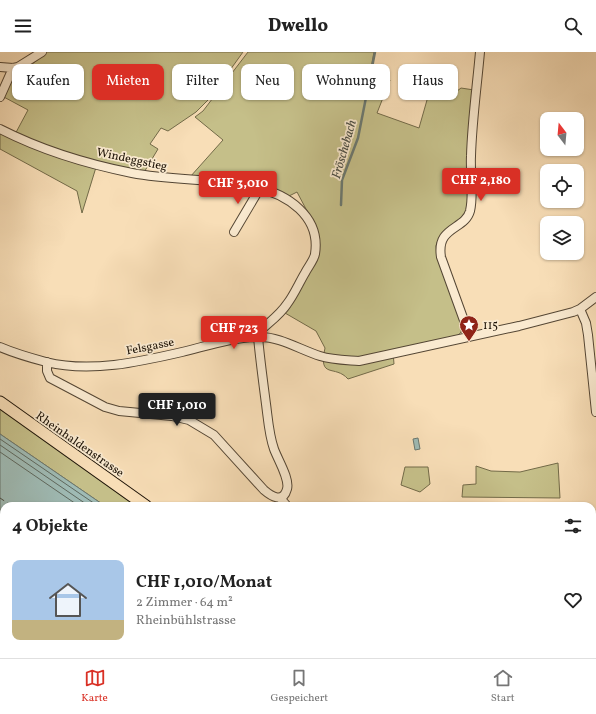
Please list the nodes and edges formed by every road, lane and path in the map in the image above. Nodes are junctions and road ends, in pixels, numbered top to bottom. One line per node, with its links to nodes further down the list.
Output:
1 (42, 52): 3 (street)
2 (480, 52): 14 (street)
3 (23, 64)
4 (0, 68): 5 (street)
5 (12, 68)
6 (12, 70): 7 (street)
7 (0, 97)
8 (0, 129): 9 (street, Windeggstieg)
9 (260, 188): 10 (street); 13 (street, Windeggstieg)
10 (234, 232)
11 (596, 297): 12 (street)
12 (580, 309): 14 (street, Felsgasse); 18 (street)
13 (258, 337): 14 (street, Felsgasse); 16 (street, Felsgasse); 19 (street)
14 (467, 337)
15 (0, 347): 16 (street, Felsgasse)
16 (47, 362): 19 (street)
17 (0, 402): 20 (main road, Rheinhaldenstrasse)
18 (596, 412)
19 (280, 498): 21 (street)
20 (140, 502)
21 (284, 502)

